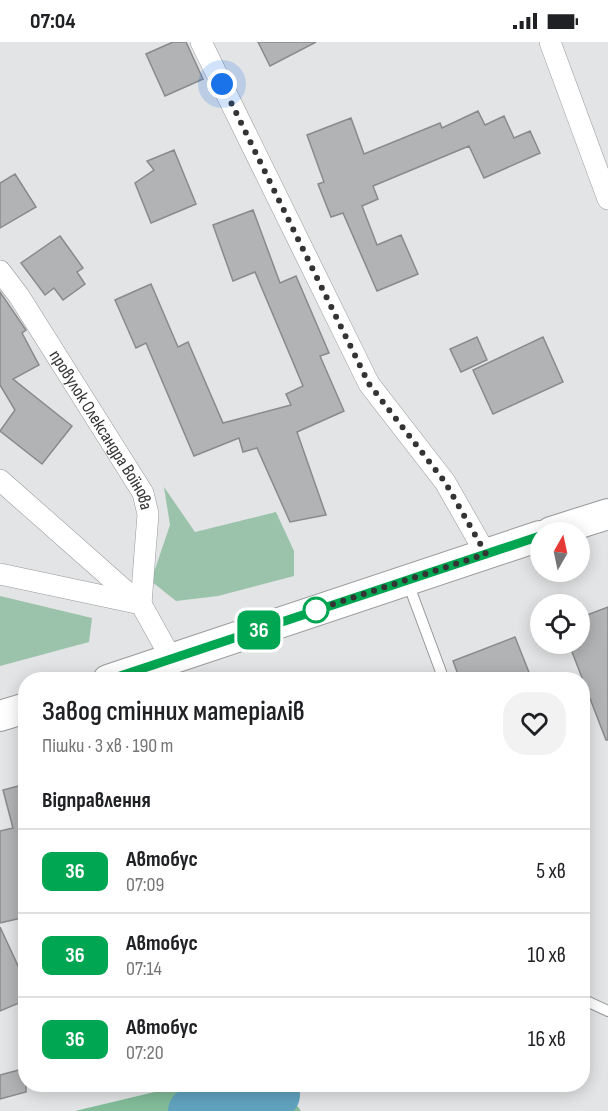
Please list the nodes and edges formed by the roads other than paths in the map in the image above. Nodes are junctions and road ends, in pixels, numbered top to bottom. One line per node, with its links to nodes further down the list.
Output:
1 (201, 42): 9 (street)
2 (550, 42): 3 (street)
3 (608, 199)
4 (0, 272): 12 (street, провулок Олександра Воїнова)
5 (0, 480): 12 (street)
6 (608, 514): 7 (main road)
7 (583, 522)
8 (530, 539): 9 (main road)
9 (486, 554): 11 (main road)
10 (0, 574): 12 (street)
11 (407, 580): 13 (main road); 15 (lane)
12 (141, 604): 13 (street)
13 (171, 658): 14 (main road)
14 (131, 672)
15 (441, 672)
16 (18, 710): 17 (main road)
17 (0, 716)
18 (590, 1003): 19 (lane)
19 (608, 1011)

